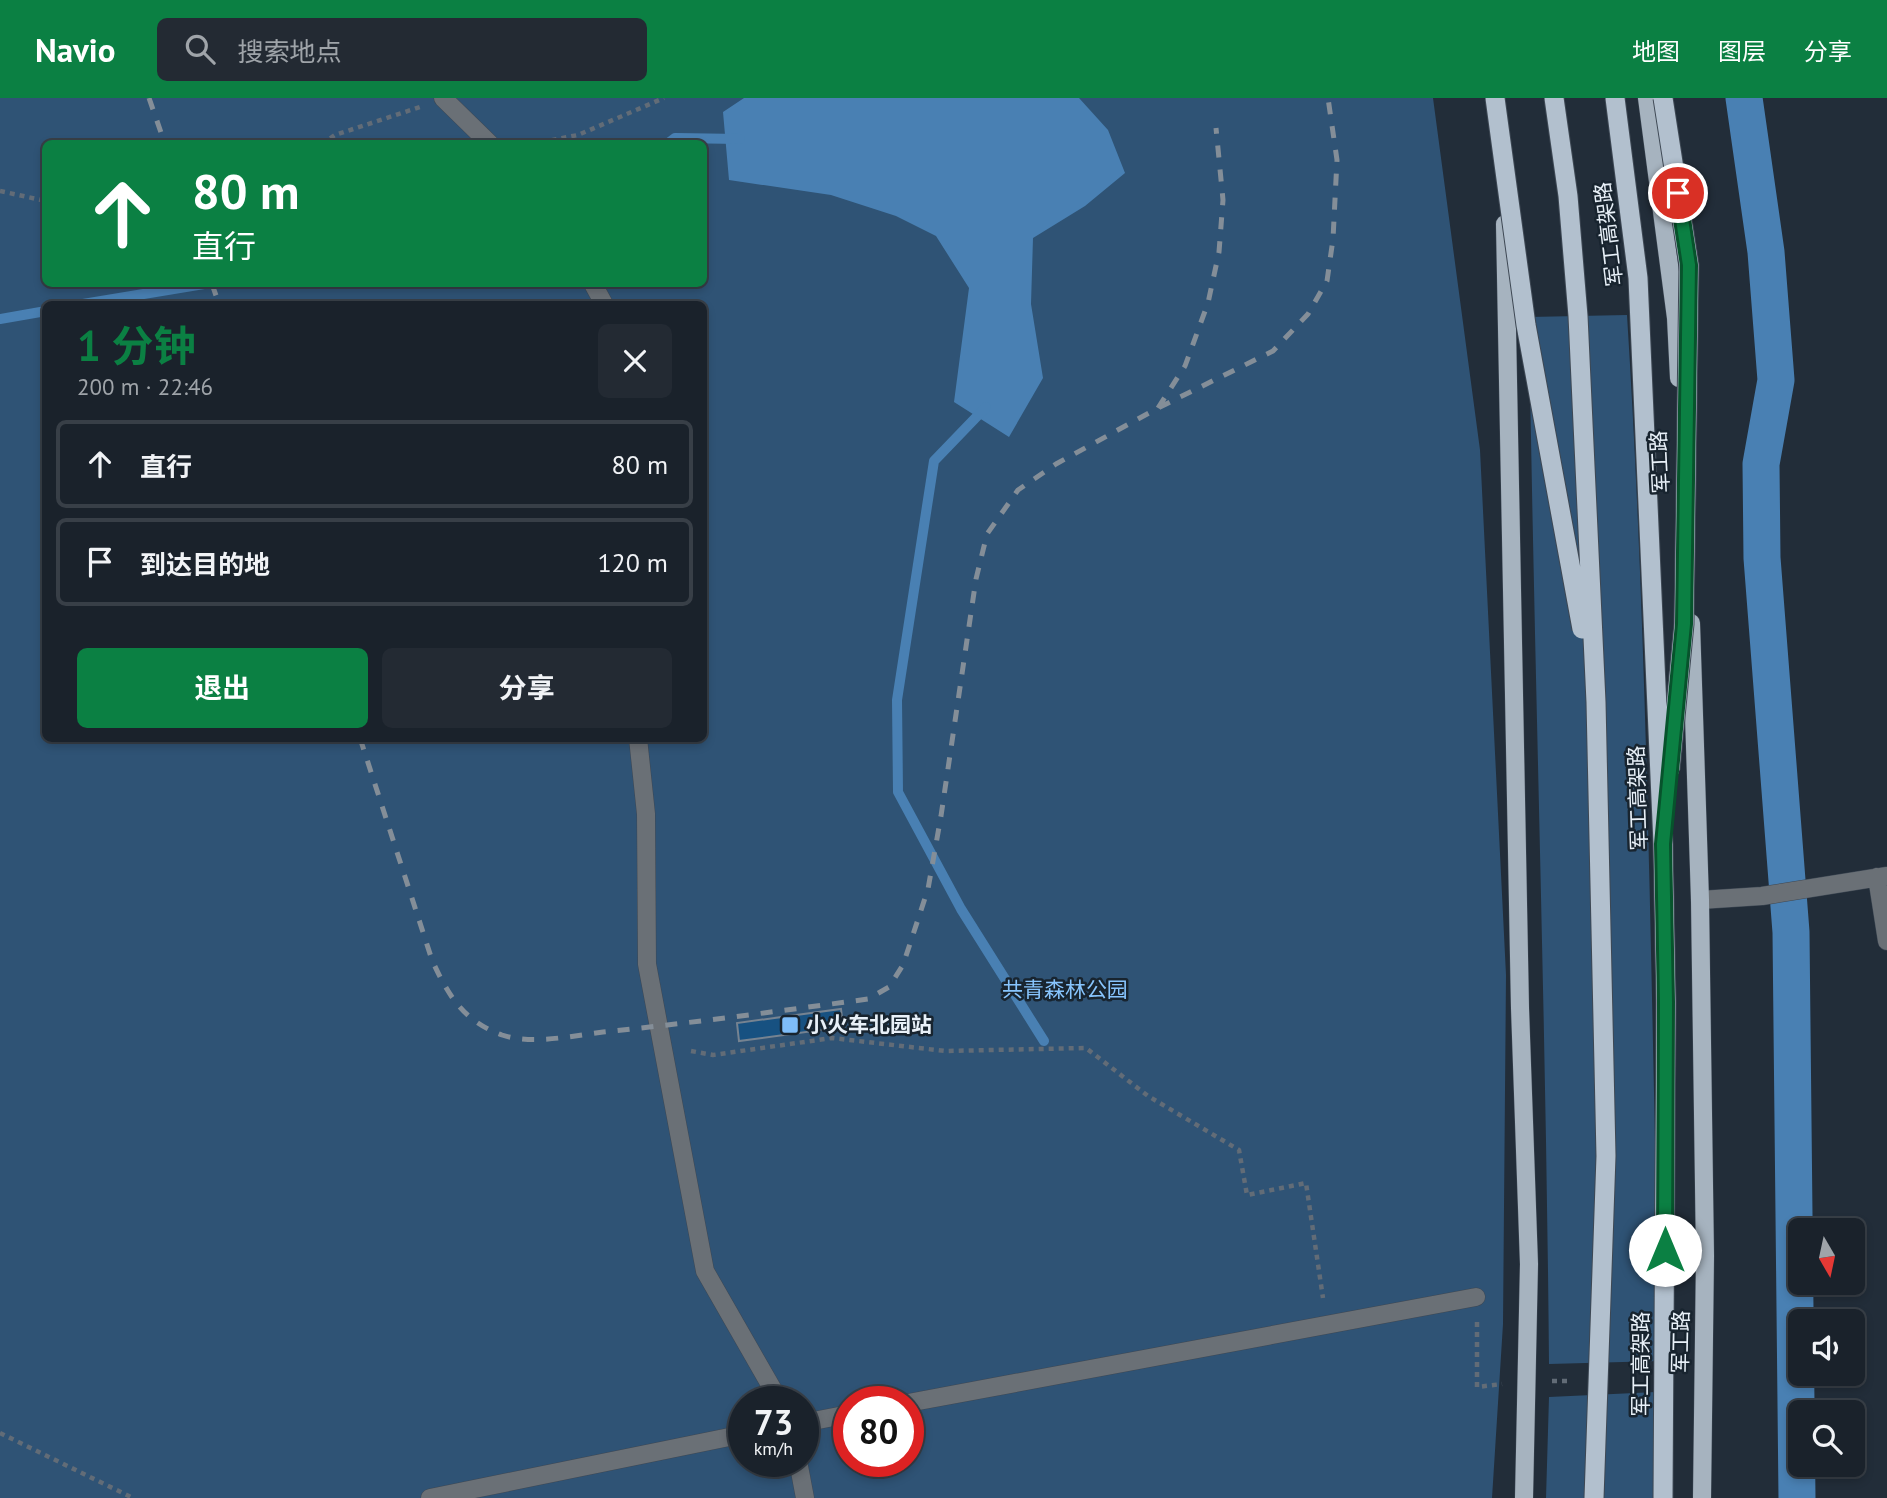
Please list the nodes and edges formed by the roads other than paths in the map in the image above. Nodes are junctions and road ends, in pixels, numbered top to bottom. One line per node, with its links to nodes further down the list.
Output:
1 (1497, 98): 8 (highway, bridge); 21 (main road)
2 (1554, 98): 8 (highway, 军工高架路, bridge)
3 (1615, 98): 10 (highway, 军工高架路, bridge)
4 (1647, 98): 12 (main road, 军工路)
5 (1663, 98): 10 (highway, bridge)
6 (444, 99): 7 (street)
7 (486, 140)
8 (1596, 702): 22 (highway, 军工高架路, bridge)
9 (639, 742): 15 (street)
10 (1663, 844): 23 (highway, 军工高架路, bridge)
11 (1882, 876): 12 (street); 13 (street)
12 (1700, 900): 24 (main road, 军工路)
13 (1887, 941)
14 (1476, 1297): 16 (street)
15 (771, 1386)
16 (924, 1400)
17 (728, 1437): 19 (street)
18 (801, 1477): 20 (street)
19 (430, 1498)
20 (805, 1498)
21 (1524, 1498)
22 (1594, 1498)
23 (1663, 1498)
24 (1702, 1498)

